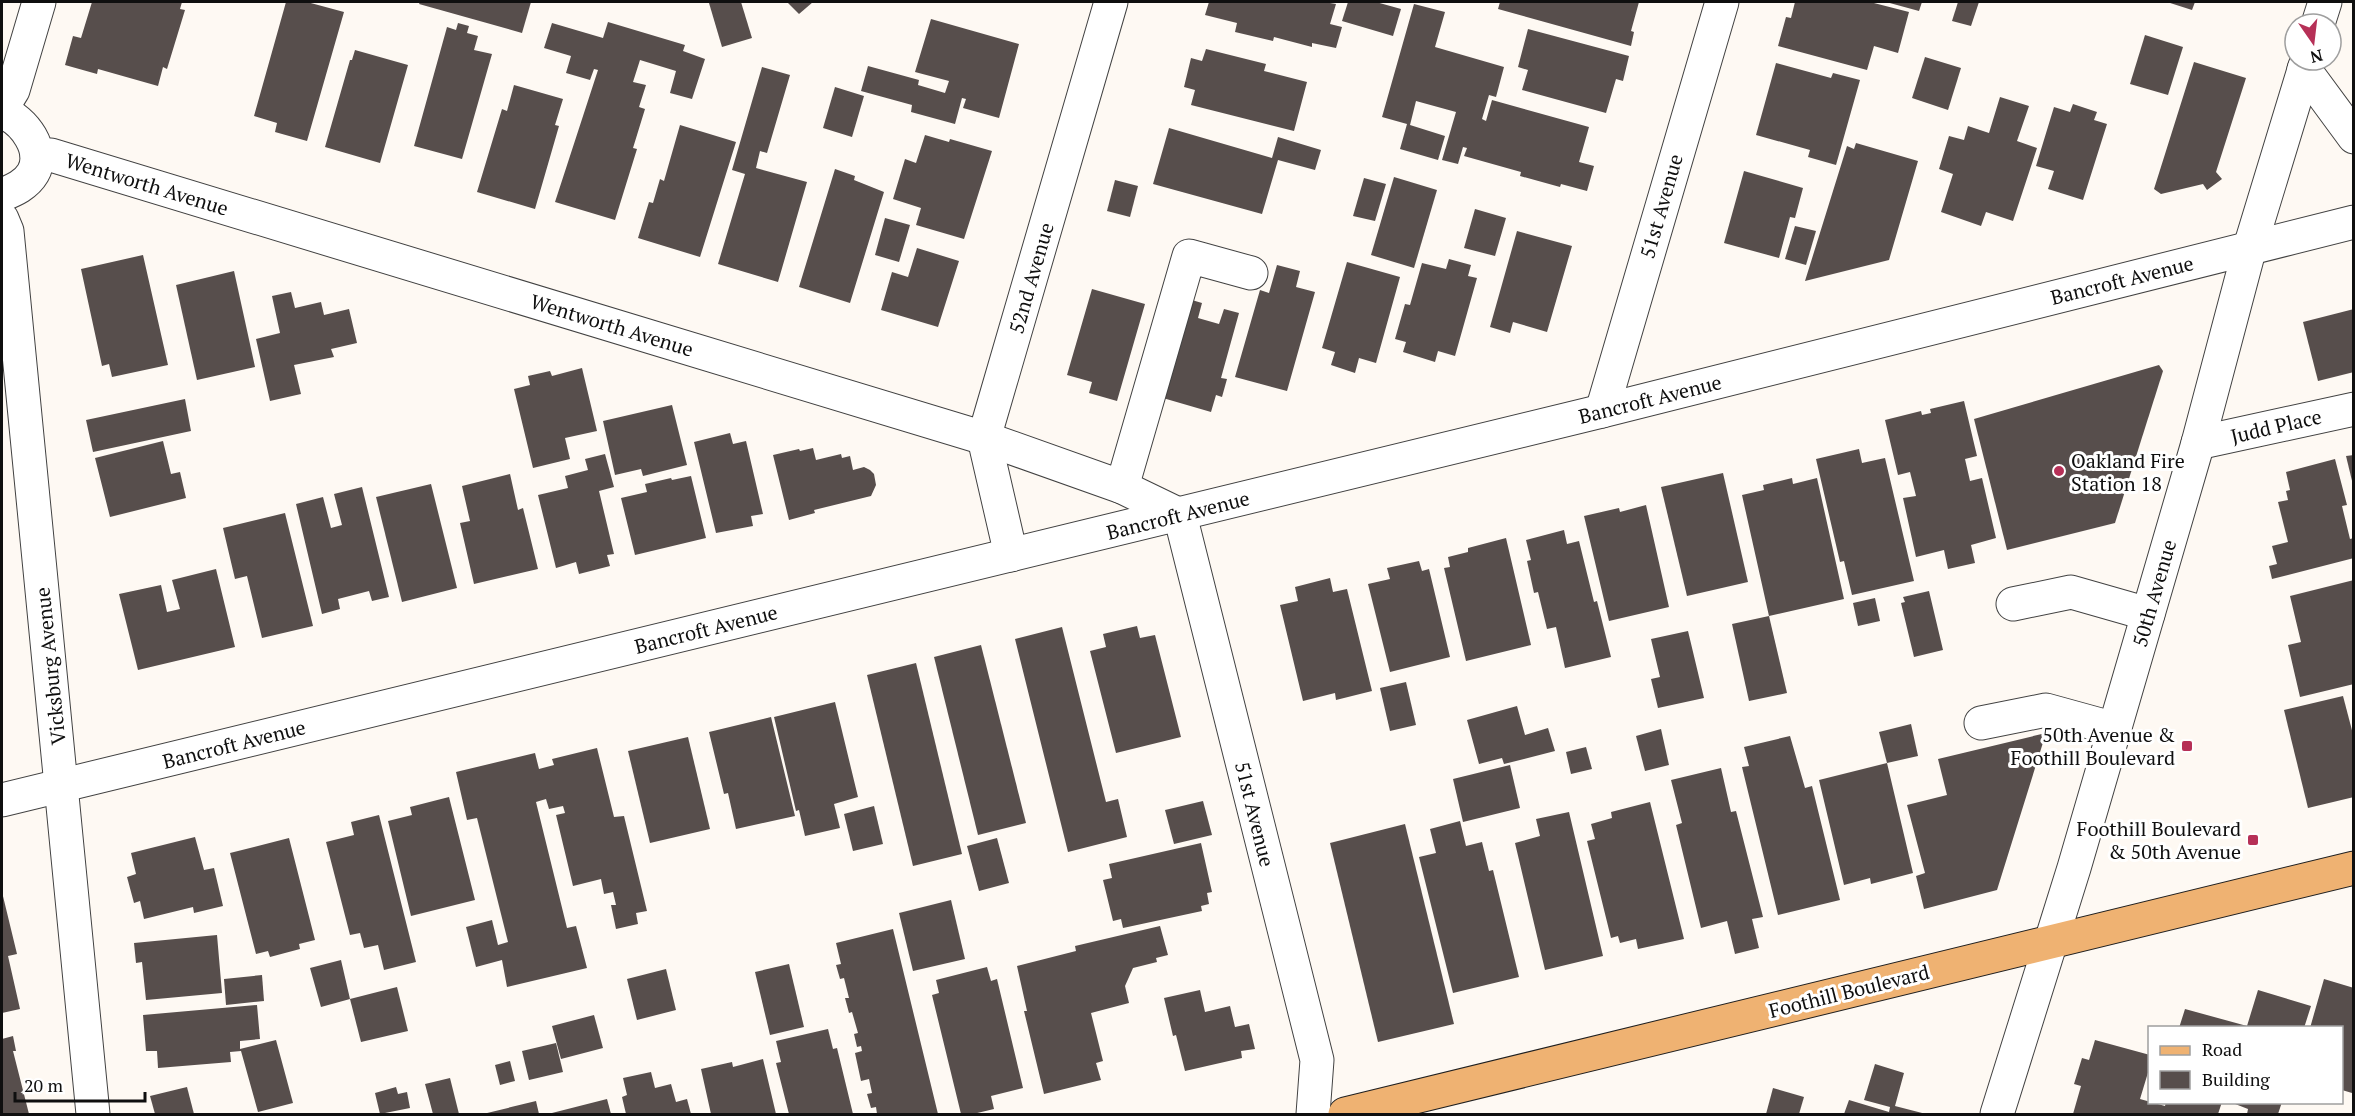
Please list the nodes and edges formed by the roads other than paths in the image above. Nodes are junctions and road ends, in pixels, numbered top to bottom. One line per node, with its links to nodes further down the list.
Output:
1 (39, 2): 6 (street)
2 (1112, 2): 16 (street, 52nd Avenue)
3 (1722, 2): 15 (street, 51st Avenue)
4 (2304, 72): 12 (street, 50th Avenue)
5 (2311, 72): 7 (street, 50th Avenue)
6 (2, 110): 8 (street)
7 (2354, 137)
8 (37, 155): 9 (street); 16 (street, Wentworth Avenue)
9 (2, 195)
10 (2, 219): 25 (street, Vicksburg Avenue)
11 (2354, 222): 12 (street, Bancroft Avenue)
12 (2250, 247): 15 (street, Bancroft Avenue); 17 (street, 50th Avenue)
13 (1251, 273): 18 (street)
14 (2354, 409): 17 (street, Judd Place)
15 (1602, 411): 19 (street, Bancroft Avenue)
16 (984, 438): 18 (street, Wentworth Avenue); 20 (street, 52nd Avenue)
17 (2199, 443): 22 (street, 50th Avenue)
18 (1122, 487): 19 (street, Wentworth Avenue)
19 (1180, 515): 20 (street, Bancroft Avenue); 30 (street, 51st Avenue)
20 (1011, 555): 25 (street, Bancroft Avenue)
21 (2013, 604): 22 (street)
22 (2148, 614): 24 (street, 50th Avenue)
23 (1981, 723): 24 (street)
24 (2115, 729): 28 (street, 50th Avenue)
25 (62, 786): 26 (street, Bancroft Avenue); 29 (street, Vicksburg Avenue)
26 (2, 800)
27 (2354, 868): 28 (main road, Foothill Boulevard)
28 (2052, 942): 31 (main road, Foothill Boulevard); 32 (street, 50th Avenue)
29 (93, 1114)
30 (1313, 1114)
31 (1345, 1114)
32 (1997, 1114)

